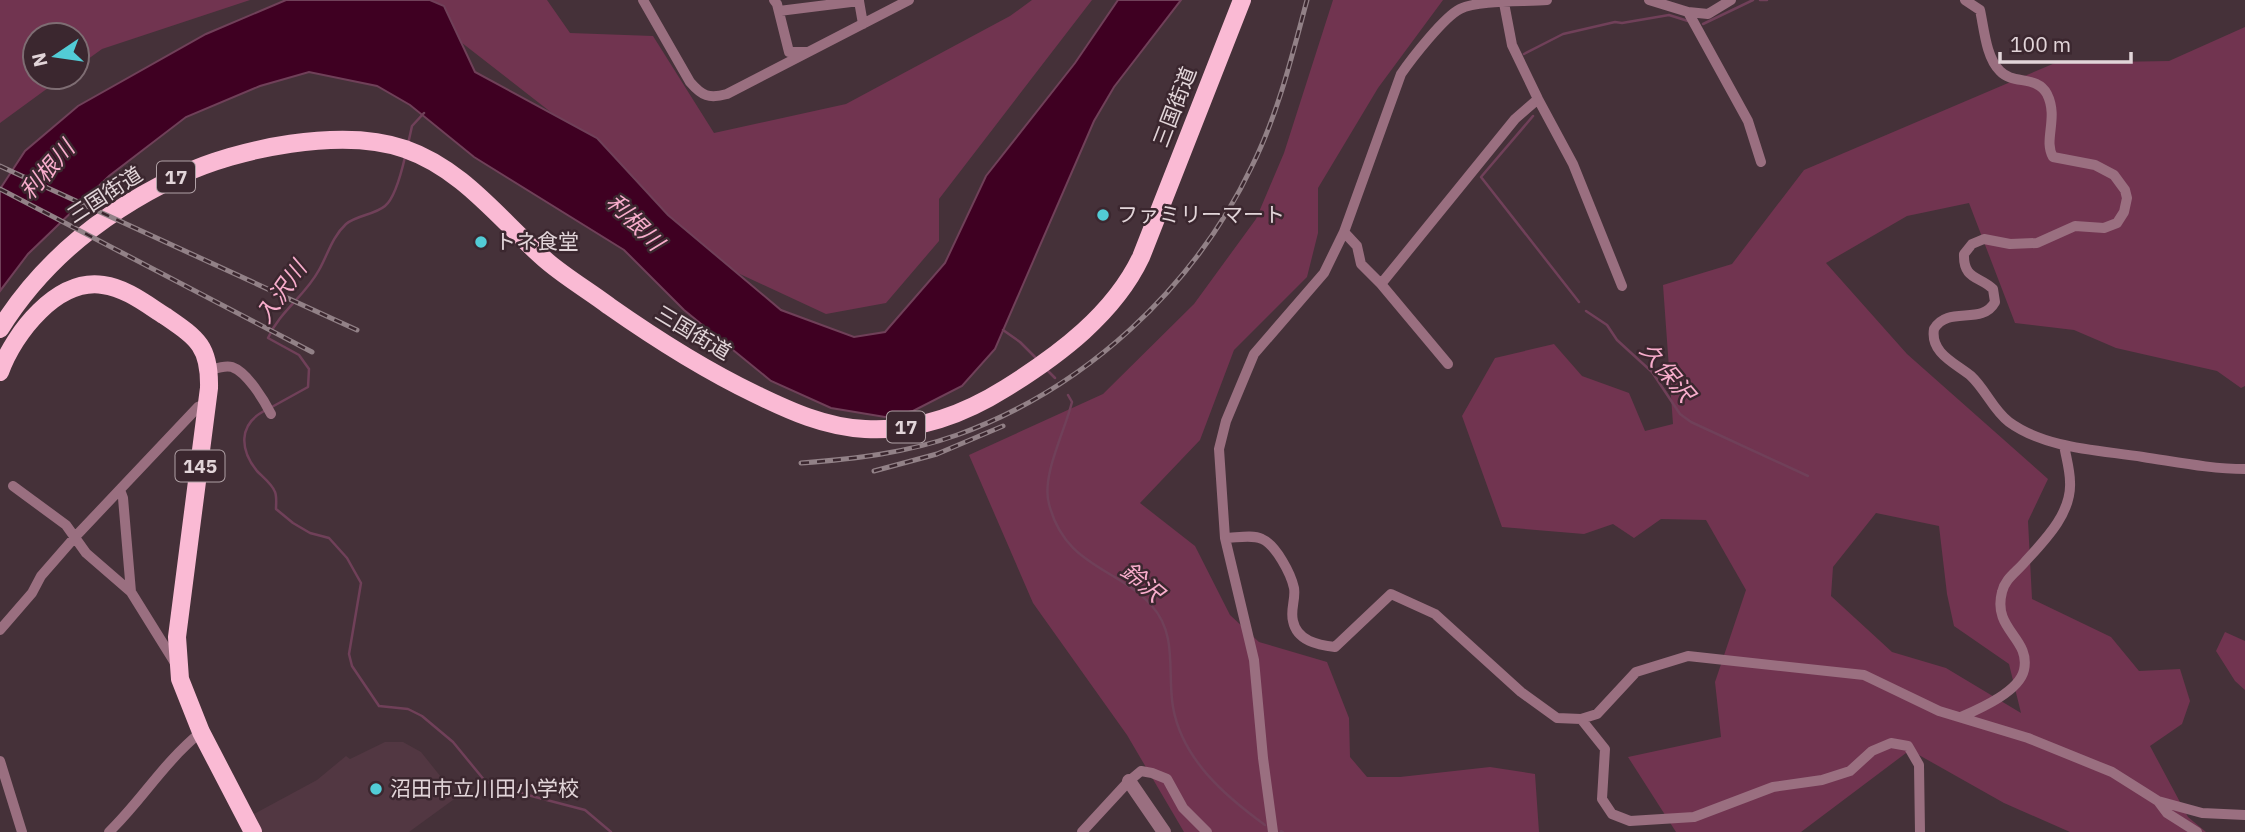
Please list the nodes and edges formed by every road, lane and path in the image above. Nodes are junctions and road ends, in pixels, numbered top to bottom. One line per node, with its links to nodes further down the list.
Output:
1 (643, 0): 12 (street)
2 (909, 0): 11 (street)
3 (1242, 0): 18 (highway, 三国街道 / 17)
4 (1547, 0): 8 (street)
5 (1649, 0): 10 (street)
6 (1731, 0): 10 (street)
7 (1965, 0): 24 (street)
8 (1504, 3): 13 (street); 15 (street)
9 (776, 5): 11 (street); 12 (street)
10 (1688, 12): 14 (street)
11 (863, 24): 12 (street)
12 (809, 52)
13 (1538, 99): 16 (street); 17 (street)
14 (1760, 162)
15 (1344, 232): 16 (street); 29 (street)
16 (1381, 284): 19 (street)
17 (1622, 286)
18 (0, 329)
19 (1448, 364)
20 (210, 370): 21 (highway); 22 (highway, 145); 23 (street)
21 (0, 372)
22 (208, 403): 27 (street); 32 (highway, 145)
23 (268, 409)
24 (2064, 445): 25 (street); 33 (street)
25 (2245, 468)
26 (13, 485): 28 (street)
27 (120, 490): 28 (street); 30 (street)
28 (75, 537): 30 (street); 31 (street)
29 (1225, 538): 34 (street); 46 (street)
30 (131, 592): 32 (street)
31 (0, 630)
32 (178, 669): 35 (highway, 145)
33 (1961, 717): 34 (street); 38 (street)
34 (1581, 719): 47 (street)
35 (201, 732): 41 (street); 42 (highway, 145)
36 (0, 761): 40 (street)
37 (1129, 781): 43 (street); 44 (street); 45 (street)
38 (2158, 801): 39 (street); 48 (street)
39 (2245, 815)
40 (22, 832)
41 (109, 832)
42 (253, 832)
43 (1082, 832)
44 (1164, 832)
45 (1207, 832)
46 (1273, 832)
47 (1920, 832)
48 (2197, 832)

